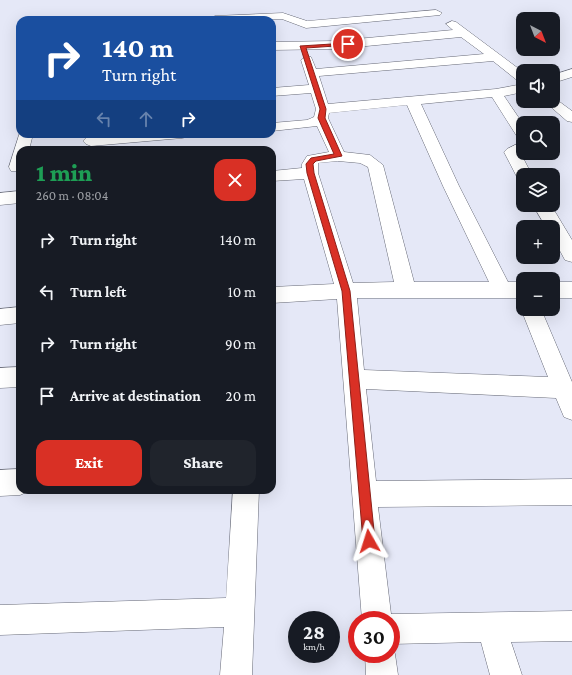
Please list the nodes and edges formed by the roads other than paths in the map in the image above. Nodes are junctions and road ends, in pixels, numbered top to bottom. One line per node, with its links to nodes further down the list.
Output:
1 (292, 6): 4 (street)
2 (439, 7): 4 (street); 5 (street); 9 (street)
3 (276, 16): 4 (street)
4 (300, 23)
5 (463, 33): 7 (street); 8 (street)
6 (276, 46): 7 (street)
7 (302, 46): 10 (street)
8 (496, 57): 10 (street); 11 (street)
9 (522, 64)
10 (312, 73): 14 (street)
11 (516, 73)
12 (572, 73): 13 (street)
13 (560, 77)
14 (315, 88): 16 (street); 22 (street)
15 (516, 89): 18 (street)
16 (276, 92)
17 (560, 92): 20 (street)
18 (496, 93): 19 (street); 24 (street)
19 (412, 100): 22 (street); 38 (street)
20 (572, 101)
21 (560, 108): 23 (street)
22 (322, 113): 25 (street); 29 (street)
23 (572, 118)
24 (516, 124)
25 (276, 127)
26 (136, 138): 27 (street)
27 (90, 142)
28 (516, 150): 30 (street)
29 (338, 156): 31 (street); 37 (street)
30 (516, 160)
31 (310, 173): 32 (street); 42 (street)
32 (276, 176)
33 (16, 197): 34 (street)
34 (0, 199)
35 (546, 212): 36 (street)
36 (572, 255)
37 (406, 290): 38 (street); 42 (street)
38 (502, 290): 39 (street)
39 (516, 290)
40 (560, 290): 41 (street)
41 (572, 290)
42 (346, 291): 43 (street); 49 (street)
43 (276, 294)
44 (16, 315): 46 (street)
45 (535, 316): 50 (street)
46 (0, 317)
47 (16, 377): 48 (street)
48 (0, 378)
49 (354, 379): 50 (street); 56 (street)
50 (563, 388): 51 (street)
51 (572, 409)
52 (16, 482): 53 (street)
53 (0, 483)
54 (572, 492): 56 (street)
55 (246, 494): 58 (street)
56 (364, 494): 57 (street)
57 (376, 611)
58 (240, 612): 59 (street); 64 (street)
59 (0, 620)
60 (572, 626): 61 (street)
61 (492, 628): 62 (street); 66 (street)
62 (400, 629)
63 (381, 663): 65 (street)
64 (236, 675)
65 (382, 675)
66 (506, 675)

